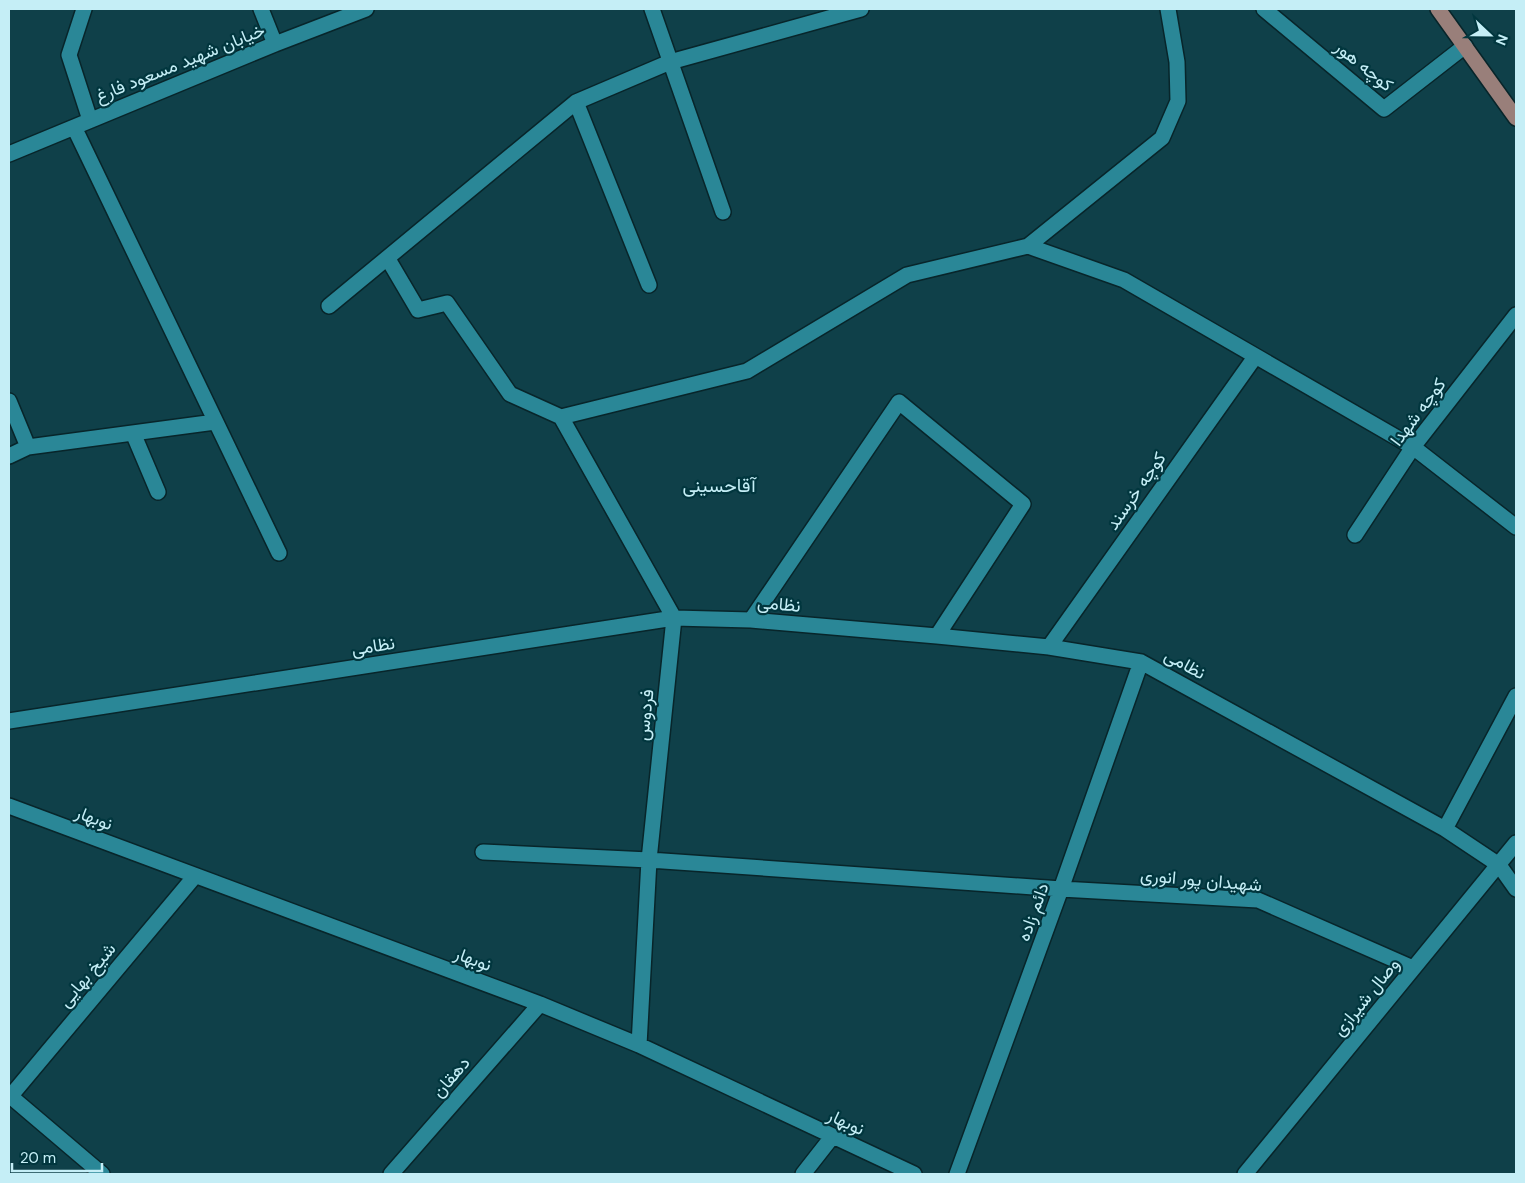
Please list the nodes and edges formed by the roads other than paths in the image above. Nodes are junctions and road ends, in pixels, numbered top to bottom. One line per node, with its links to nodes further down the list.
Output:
1 (84, 9): 15 (street)
2 (261, 9): 10 (street)
3 (366, 9): 10 (street, خیابان شهید مسعود فارغ)
4 (652, 9): 12 (street)
5 (862, 9): 9 (street)
6 (1168, 9): 19 (street)
7 (1264, 9): 11 (street, کوچه هور)
8 (1438, 9): 11 (main road)
9 (841, 12): 12 (street)
10 (275, 44): 15 (street, خیابان شهید مسعود فارغ)
11 (1465, 46): 14 (main road)
12 (670, 62): 13 (street); 18 (street)
13 (576, 102): 20 (street); 21 (street)
14 (1516, 118)
15 (90, 120): 16 (street, خیابان شهید مسعود فارغ)
16 (74, 127): 17 (street, خیابان شهید مسعود فارغ); 27 (street)
17 (9, 154)
18 (723, 212)
19 (1028, 246): 24 (street); 26 (street)
20 (388, 259): 22 (street); 26 (street)
21 (649, 285)
22 (329, 306)
23 (1516, 315): 30 (street, کوچه شهدا)
24 (1254, 357): 30 (street); 39 (street, کوچه خرسند)
25 (9, 401): 29 (street)
26 (561, 418): 36 (street)
27 (215, 422): 28 (street); 35 (street)
28 (133, 433): 29 (street); 32 (street)
29 (28, 448): 31 (street)
30 (1413, 448): 33 (street); 34 (street, کوچه شهدا)
31 (9, 456)
32 (158, 492)
33 (1516, 527)
34 (1355, 534)
35 (279, 553)
36 (674, 618): 37 (street, نظامی); 42 (street, نظامی); 47 (street, فردوس)
37 (751, 620): 38 (street, نظامی); 38 (street)
38 (937, 636): 39 (street, نظامی)
39 (1049, 648): 40 (street, نظامی)
40 (1140, 662): 44 (street, نظامی); 50 (street, دائم زاده)
41 (1516, 696): 44 (street)
42 (9, 722)
43 (9, 806): 49 (street, نوبهار)
44 (1446, 829): 48 (street, نظامی)
45 (1516, 843): 48 (street, وصال شیرازی)
46 (483, 852): 47 (street)
47 (649, 860): 50 (street); 54 (street, فردوس)
48 (1499, 865): 51 (street); 52 (street, وصال شیرازی)
49 (195, 876): 53 (street, نوبهار); 55 (street, شیخ بهایی)
50 (1061, 889): 52 (street, شهیدان پور انوری); 61 (street, دائم زاده)
51 (1516, 889)
52 (1413, 968): 62 (street, وصال شیرازی)
53 (540, 1004): 54 (street, نوبهار); 58 (street, دهقان)
54 (639, 1045): 56 (street, نوبهار)
55 (9, 1096): 57 (street)
56 (832, 1136): 59 (street); 60 (street, نوبهار)
57 (102, 1174)
58 (390, 1174)
59 (804, 1174)
60 (914, 1174)
61 (957, 1174)
62 (1245, 1174)

